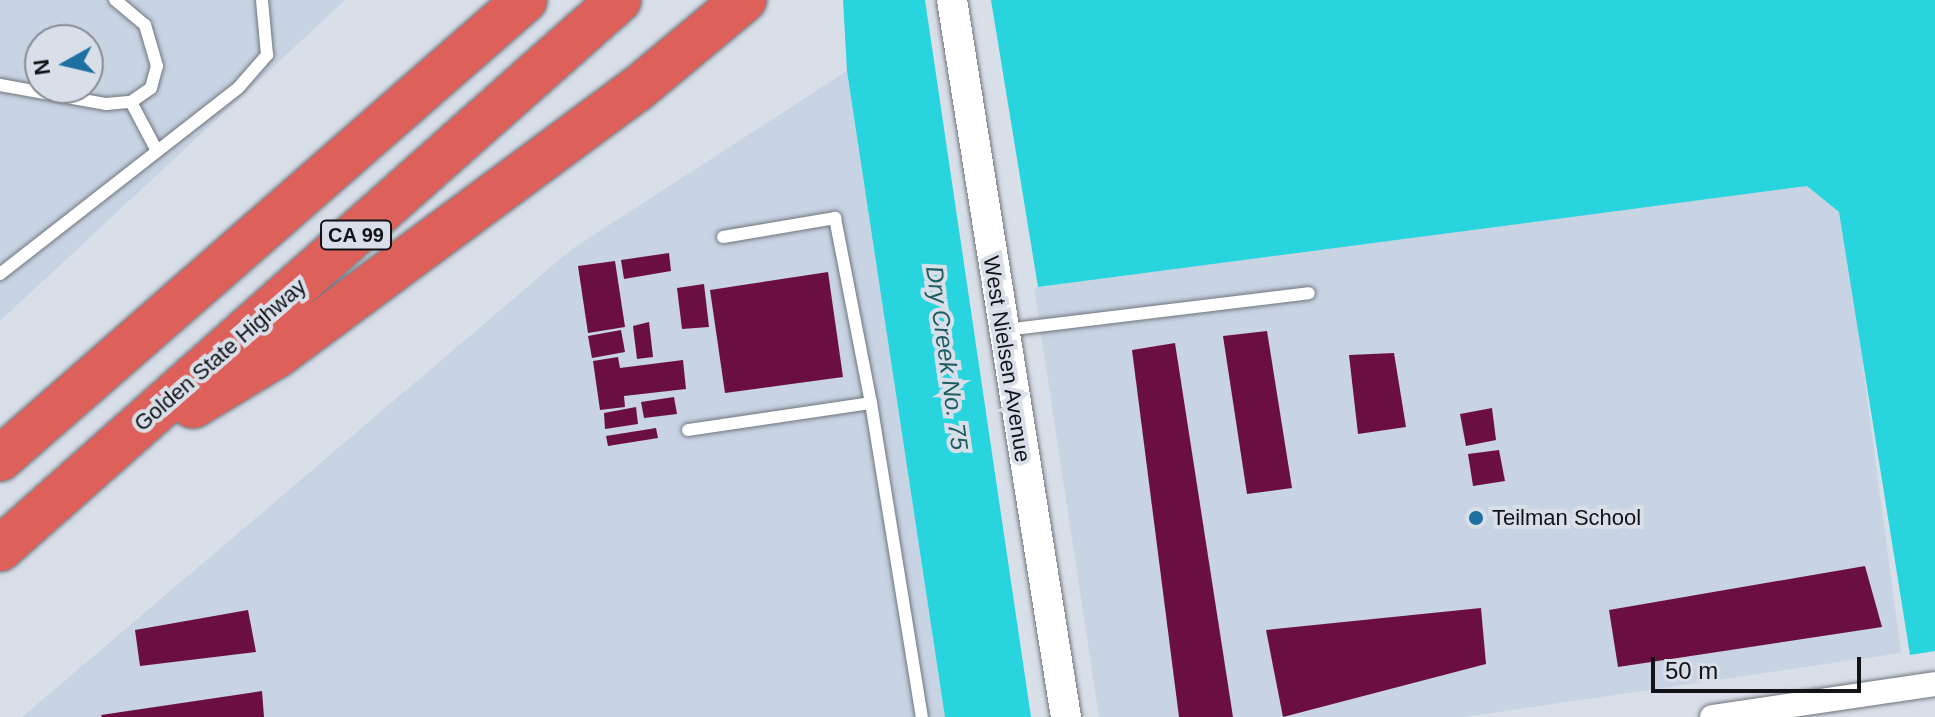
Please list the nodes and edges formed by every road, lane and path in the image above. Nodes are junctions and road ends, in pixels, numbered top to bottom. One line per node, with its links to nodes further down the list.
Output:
1 (262, 0): 10 (lane)
2 (478, 0): 17 (highway)
3 (525, 0): 18 (highway, CA 99)
4 (619, 0): 19 (highway, Golden State Highway / CA 99)
5 (744, 0): 19 (highway)
6 (952, 0): 14 (street, West Nielsen Avenue)
7 (119, 2): 9 (lane)
8 (0, 85): 9 (lane)
9 (131, 102): 10 (lane)
10 (157, 151): 12 (lane)
11 (723, 237): 15 (lane)
12 (0, 274)
13 (1309, 293): 14 (lane)
14 (1002, 331): 23 (street, West Nielsen Avenue)
15 (871, 403): 16 (lane); 22 (lane)
16 (688, 430)
17 (0, 450)
18 (0, 459)
19 (92, 468): 20 (highway, Golden State Highway / CA 99)
20 (0, 549)
21 (1935, 684): 24 (street)
22 (922, 717)
23 (1066, 717)
24 (1712, 717)

